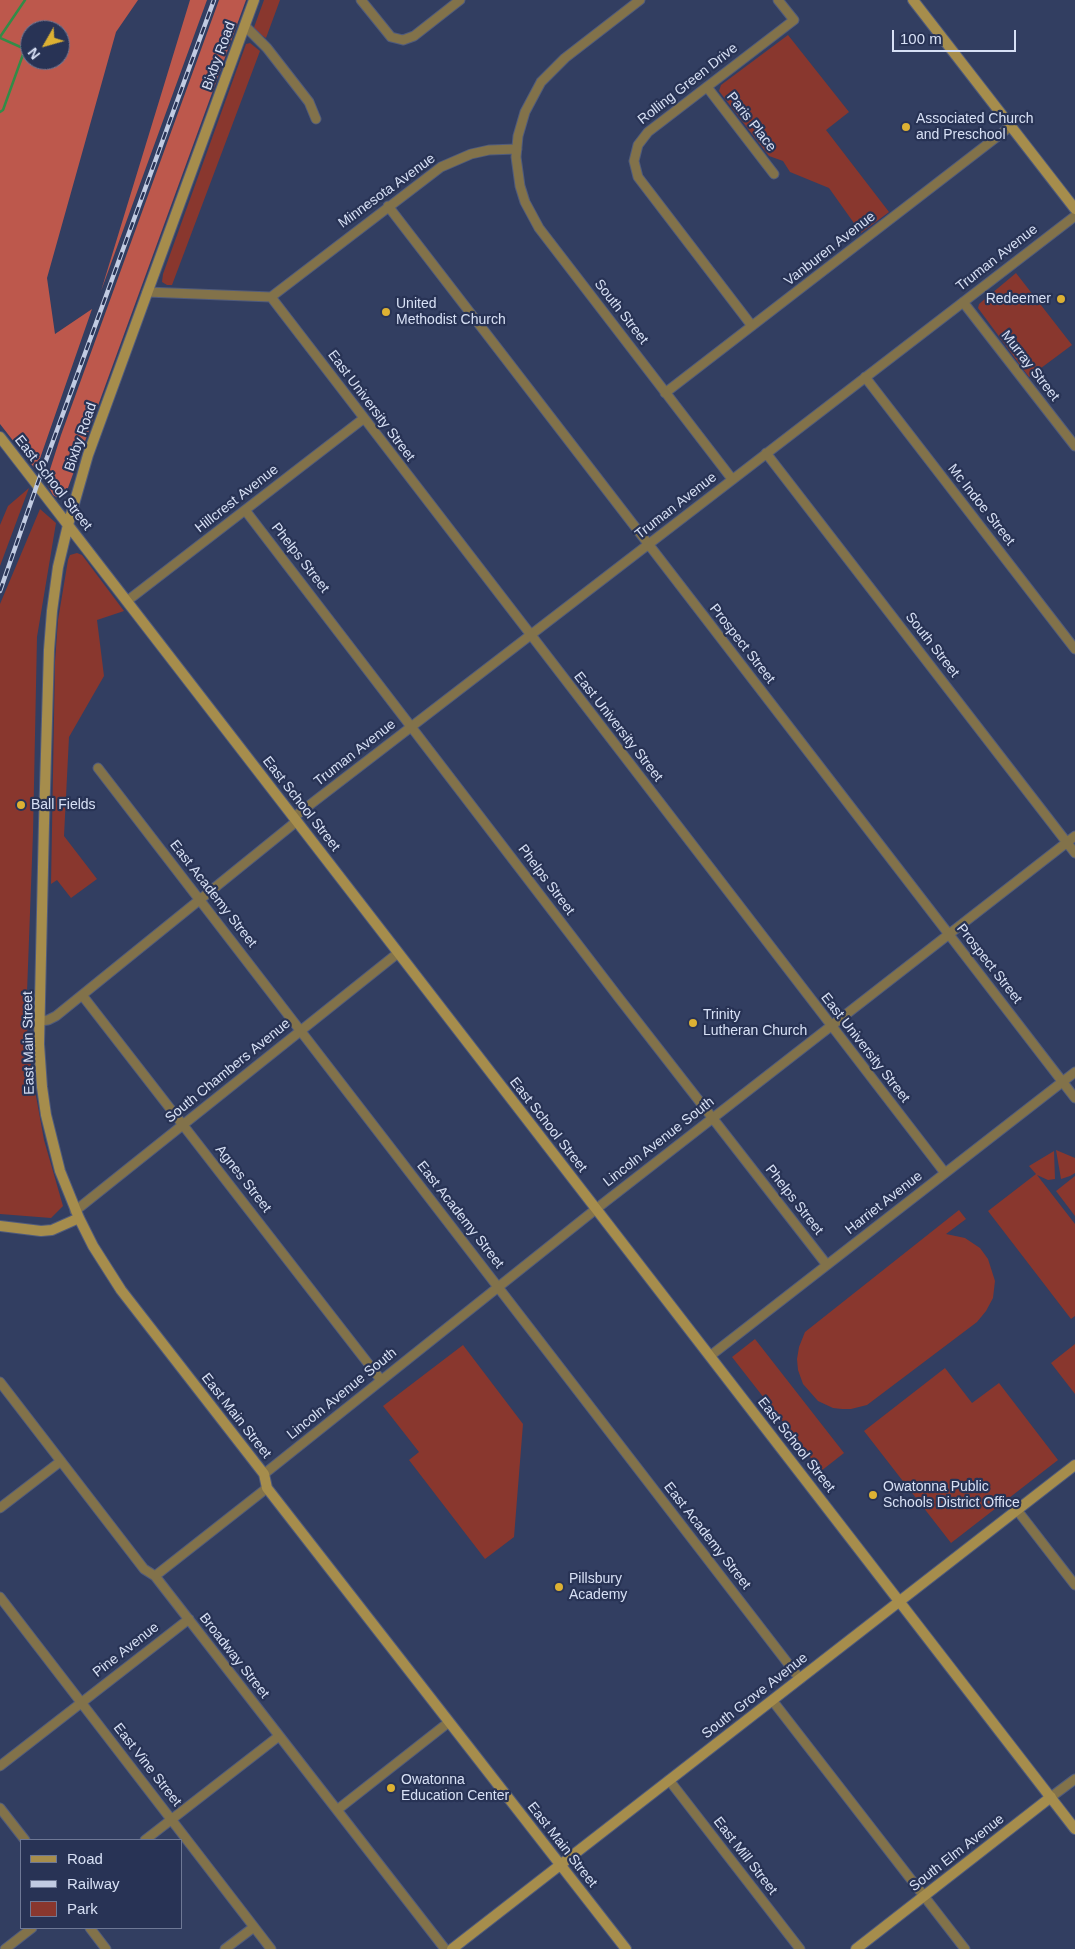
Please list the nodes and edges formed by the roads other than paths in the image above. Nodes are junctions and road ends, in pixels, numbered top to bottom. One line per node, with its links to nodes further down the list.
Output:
1 (254, 0): 7 (street, Bixby Road)
2 (360, 0): 3 (street)
3 (460, 0)
4 (639, 0): 11 (street)
5 (778, 0): 8 (street, Rolling Green Drive)
6 (914, 0): 10 (street)
7 (245, 26): 9 (street); 16 (street, Bixby Road)
8 (706, 87): 12 (street, Paris Place); 19 (street, Rolling Green Drive)
9 (316, 119)
10 (1011, 126): 14 (street); 19 (street, Vanburen Avenue)
11 (517, 149): 13 (street, Minnesota Avenue); 21 (street, South Street)
12 (774, 174)
13 (388, 206): 17 (street, Minnesota Avenue); 29 (street, Prospect Street)
14 (1075, 209)
15 (1075, 216): 18 (street, Truman Avenue)
16 (147, 292): 17 (street); 28 (street, Bixby Road)
17 (271, 297): 22 (street, East University Street)
18 (963, 302): 20 (street, Truman Avenue); 24 (street, Murray Street)
19 (752, 326): 21 (street, Vanburen Avenue)
20 (865, 377): 25 (street, Truman Avenue); 32 (street, Mc Indoe Street)
21 (665, 393): 26 (street, South Street)
22 (363, 419): 27 (street, Hillcrest Avenue); 31 (street, East University Street)
23 (0, 437): 28 (street, East School Street)
24 (1075, 446)
25 (766, 453): 26 (street, Truman Avenue); 37 (street, South Street)
26 (732, 479): 29 (street, Truman Avenue)
27 (245, 510): 30 (street, Hillcrest Avenue); 33 (street, Phelps Street)
28 (68, 525): 30 (street, East School Street); 40 (street, Bixby Road)
29 (648, 544): 31 (street, Truman Avenue); 41 (street, Prospect Street)
30 (127, 601): 35 (street, East School Street)
31 (530, 635): 33 (street, Truman Avenue); 45 (street, East University Street)
32 (1075, 649)
33 (412, 726): 35 (street, Truman Avenue); 50 (street, Phelps Street)
34 (98, 768): 39 (street, East Academy Street)
35 (295, 819): 39 (street, Truman Avenue); 42 (street, East School Street)
36 (1075, 836): 37 (street, Lincoln Avenue South)
37 (1067, 842): 38 (street, South Street); 41 (street, Lincoln Avenue South)
38 (1075, 853)
39 (200, 899): 43 (street, Truman Avenue); 46 (street, East Academy Street)
40 (43, 906): 44 (street, East Main Street)
41 (948, 934): 45 (street, Lincoln Avenue South); 48 (street, Prospect Street)
42 (398, 953): 46 (street, South Chambers Avenue); 53 (street, East School Street)
43 (82, 995): 44 (street, Truman Avenue); 51 (street, Agnes Street)
44 (40, 1021): 54 (street, East Main Street)
45 (831, 1026): 50 (street, Lincoln Avenue South); 52 (street, East University Street)
46 (301, 1031): 51 (street, South Chambers Avenue); 57 (street, East Academy Street)
47 (1075, 1072): 48 (street, Harriet Avenue)
48 (1062, 1082): 49 (street, Prospect Street); 52 (street, Harriet Avenue)
49 (1075, 1098)
50 (714, 1117): 53 (street, Lincoln Avenue South); 56 (street, Phelps Street)
51 (183, 1124): 54 (street, South Chambers Avenue); 59 (street, Agnes Street)
52 (945, 1173): 56 (street, Harriet Avenue)
53 (596, 1209): 57 (street, Lincoln Avenue South); 58 (street, East School Street)
54 (77, 1214): 55 (street, South Chambers Avenue); 63 (street, East Main Street)
55 (0, 1226)
56 (827, 1265): 58 (street, Harriet Avenue)
57 (498, 1287): 59 (street, Lincoln Avenue South); 72 (street, East Academy Street)
58 (710, 1356): 70 (street, East School Street)
59 (381, 1380): 63 (street, Lincoln Avenue South)
60 (0, 1382): 61 (street, Broadway Street)
61 (61, 1461): 65 (street); 67 (street, Broadway Street)
62 (1075, 1465): 66 (street, South Grove Avenue)
63 (264, 1474): 64 (street, East Main Street)
64 (267, 1488): 67 (street); 75 (street, East Main Street)
65 (0, 1508)
66 (1017, 1510): 68 (street); 70 (street, South Grove Avenue)
67 (155, 1576): 71 (street, Broadway Street)
68 (1075, 1585)
69 (0, 1598): 74 (street, East Vine Street)
70 (900, 1602): 72 (street, South Grove Avenue); 80 (street, East School Street)
71 (189, 1619): 74 (street, Pine Avenue); 76 (street, Broadway Street)
72 (800, 1679): 73 (street, South Grove Avenue)
73 (772, 1700): 79 (street, South Grove Avenue); 88 (street)
74 (81, 1703): 77 (street, Pine Avenue); 83 (street, East Vine Street)
75 (449, 1722): 82 (street); 87 (street, East Main Street)
76 (280, 1736): 82 (street, Broadway Street); 83 (street)
77 (0, 1766)
78 (1075, 1779): 80 (street, South Elm Avenue)
79 (669, 1780): 87 (street, South Grove Avenue); 99 (street, East Mill Street)
80 (1051, 1798): 84 (street, East School Street); 88 (street, South Elm Avenue)
81 (0, 1808): 85 (street)
82 (337, 1810): 96 (street, Broadway Street)
83 (172, 1820): 86 (street); 89 (street, East Vine Street)
84 (1075, 1829)
85 (24, 1839)
86 (146, 1839)
87 (560, 1864): 97 (street, South Grove Avenue); 98 (street, East Main Street)
88 (924, 1896): 100 (street, South Elm Avenue); 101 (street)
89 (254, 1927): 94 (street); 95 (street, East Vine Street)
90 (31, 1929): 92 (street)
91 (91, 1929): 93 (street)
92 (5, 1949)
93 (106, 1949)
94 (225, 1949)
95 (272, 1949)
96 (444, 1949)
97 (452, 1949)
98 (626, 1949)
99 (800, 1949)
100 (856, 1949)
101 (965, 1949)

